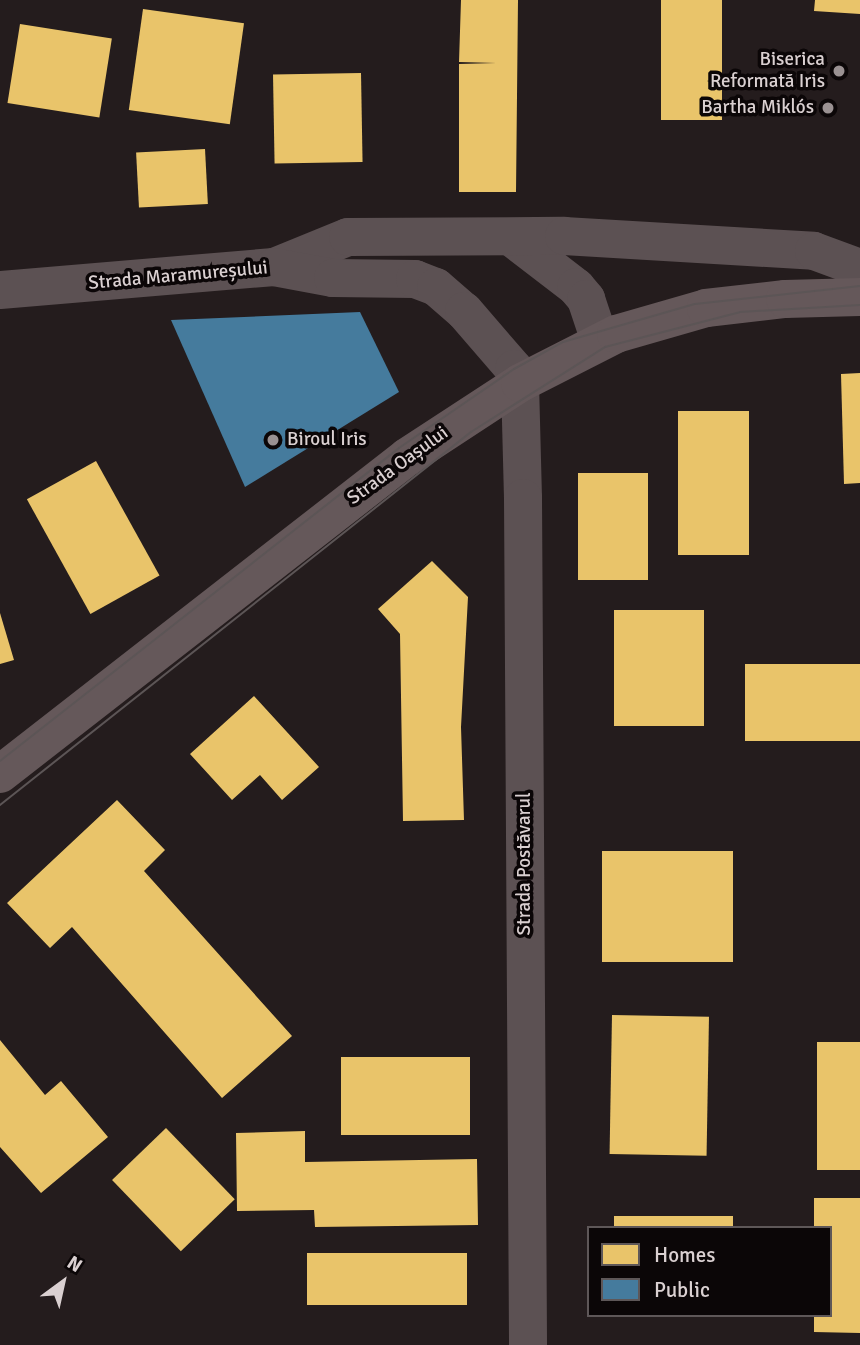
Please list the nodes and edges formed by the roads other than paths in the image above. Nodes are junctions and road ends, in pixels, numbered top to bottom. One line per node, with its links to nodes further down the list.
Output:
1 (511, 237): 2 (main road); 3 (main road); 6 (main road)
2 (274, 267): 4 (main road, Strada Maramureșului); 7 (main road, Strada Maramureșului)
3 (860, 268)
4 (0, 290)
5 (860, 297): 6 (main road, Strada Oașului)
6 (600, 341): 7 (main road, Strada Oașului)
7 (520, 383): 8 (main road, Strada Oașului); 9 (main road, Strada Postăvarul)
8 (0, 774)
9 (528, 1345)

